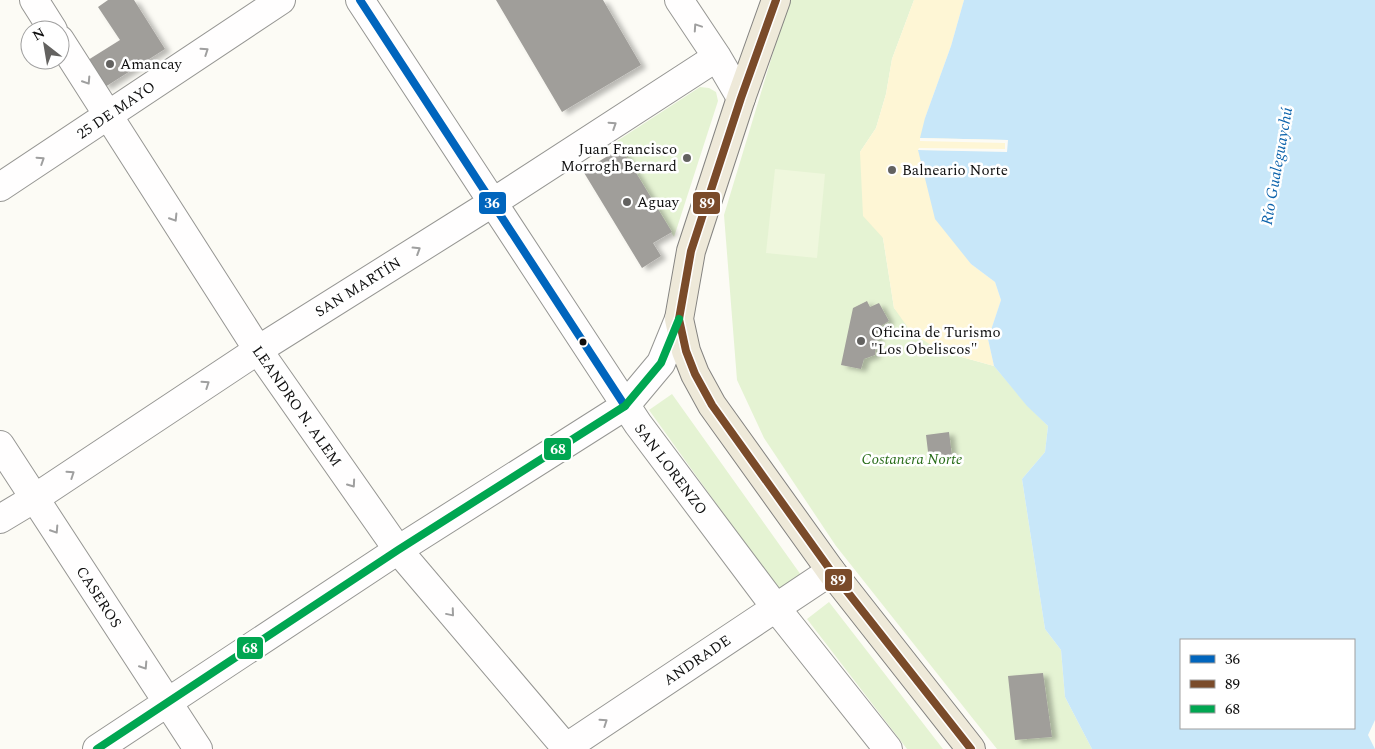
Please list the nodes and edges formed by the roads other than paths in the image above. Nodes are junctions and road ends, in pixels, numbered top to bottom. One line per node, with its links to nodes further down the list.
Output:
1 (34, 0): 6 (street)
2 (281, 0): 10 (street, 25 DE MAYO, one-way to 2)
3 (360, 0): 12 (street, SAN LORENZO)
4 (679, 0): 8 (street, one-way to 4)
5 (776, 0): 9 (main road)
6 (47, 20)
7 (70, 56): 10 (street, LEANDRO N. ALEM, one-way to 10)
8 (717, 57): 9 (street); 12 (street, SAN MARTÍN, one-way to 8)
9 (741, 98): 13 (main road)
10 (109, 116): 11 (street, 25 DE MAYO, one-way to 10); 14 (street, LEANDRO N. ALEM, one-way to 14)
11 (0, 187)
12 (492, 203): 14 (street, SAN MARTÍN, one-way to 12); 15 (street, SAN LORENZO)
13 (679, 319): 15 (street); 20 (main road)
14 (258, 350): 17 (street, SAN MARTÍN, one-way to 14); 19 (street, LEANDRO N. ALEM, one-way to 19)
15 (625, 406): 19 (street); 21 (street, SAN LORENZO)
16 (0, 445): 17 (street, CASEROS)
17 (35, 498): 18 (street, SAN MARTÍN); 22 (street, CASEROS, one-way to 22)
18 (0, 519)
19 (398, 550): 22 (street); 25 (street, LEANDRO N. ALEM, one-way to 25)
20 (831, 571): 21 (street, ANDRADE); 27 (main road)
21 (776, 608): 25 (street, ANDRADE, one-way to 21); 26 (street, SAN LORENZO)
22 (167, 702): 23 (street); 24 (street, CASEROS)
23 (97, 749)
24 (198, 749)
25 (565, 749)
26 (888, 749)
27 (971, 749)

